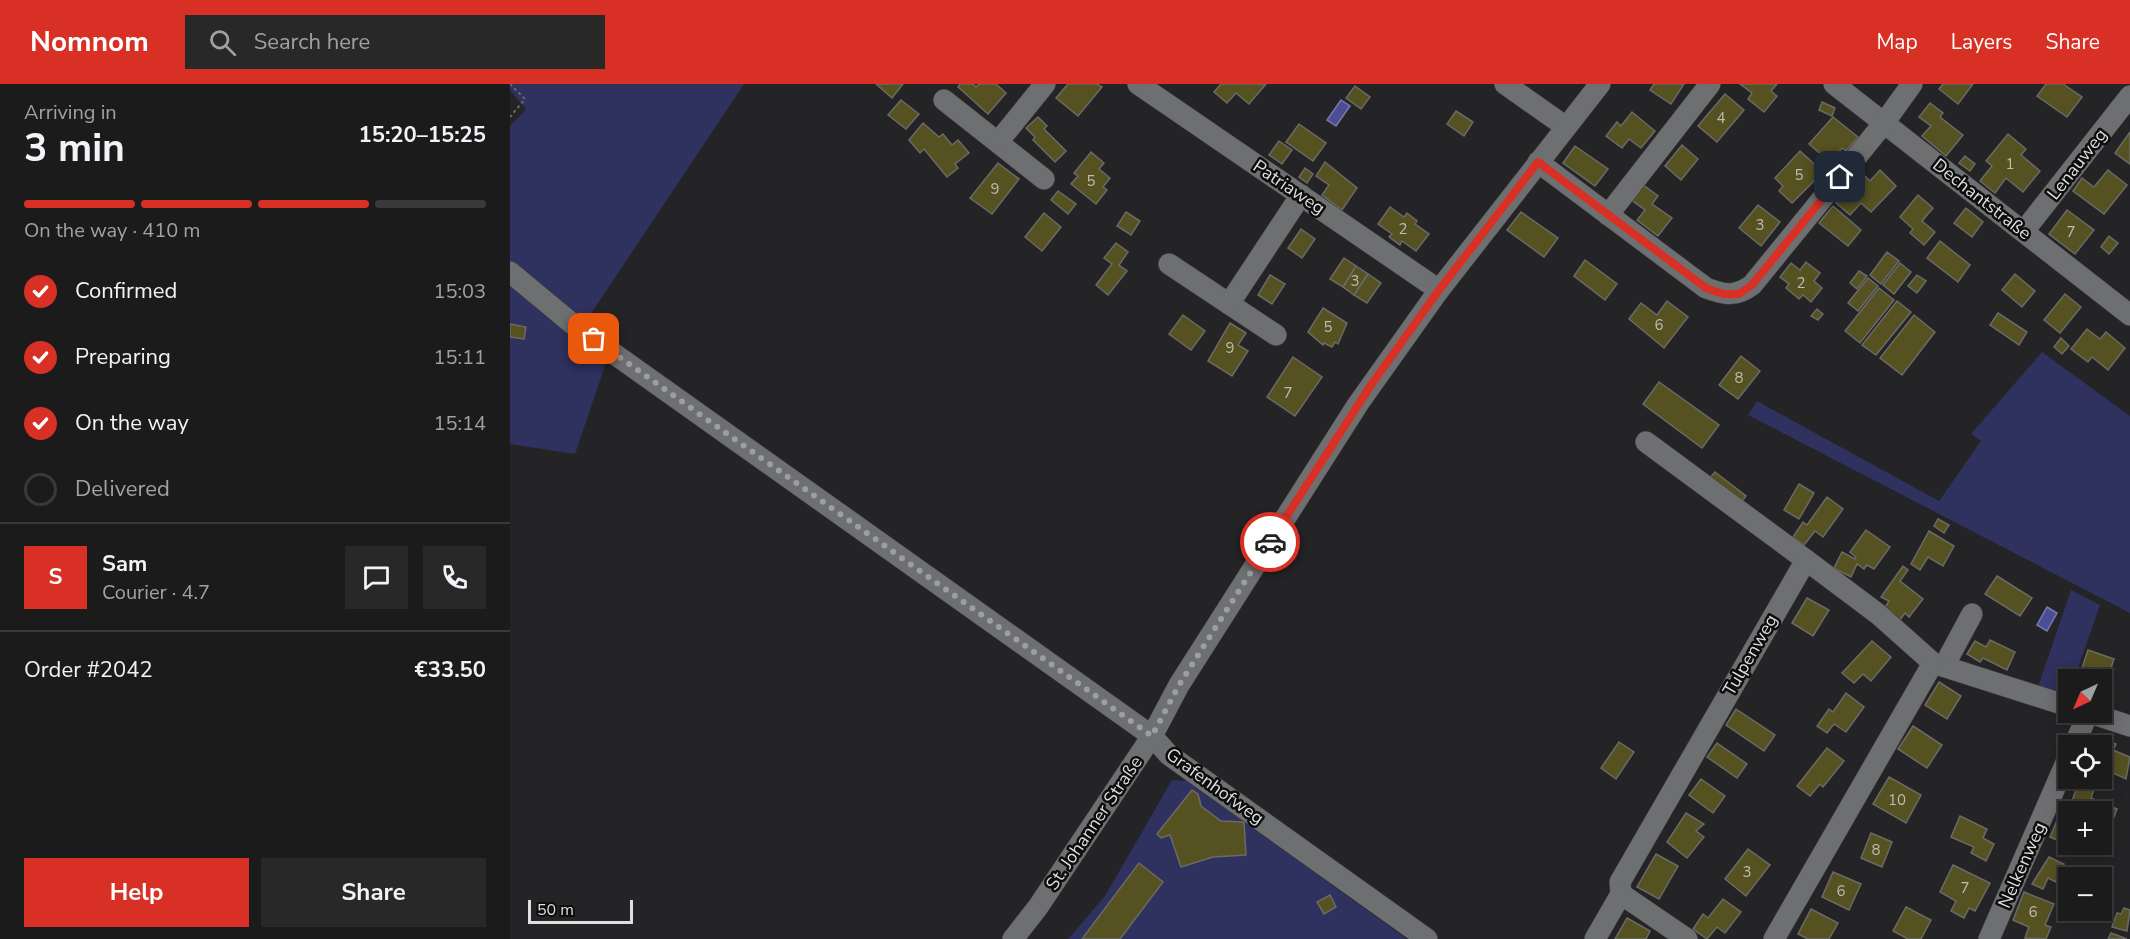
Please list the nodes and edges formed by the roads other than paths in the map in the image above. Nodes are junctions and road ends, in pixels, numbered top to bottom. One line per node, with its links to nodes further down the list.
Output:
1 (1045, 84): 12 (street)
2 (1138, 84): 15 (street, Patriaweg)
3 (1505, 84): 11 (street)
4 (1600, 84): 11 (street, St. Johanner Straße)
5 (1710, 84): 16 (street)
6 (1834, 84): 10 (street, Dechantstraße)
7 (1912, 84): 10 (street)
8 (2130, 96): 17 (street, Lenauweg)
9 (944, 100): 12 (street)
10 (1884, 123): 16 (street); 17 (street, Dechantstraße)
11 (1566, 127): 13 (street, St. Johanner Straße)
12 (998, 142): 14 (street)
13 (1538, 162): 16 (street); 20 (street, St. Johanner Straße)
14 (1044, 179)
15 (1301, 195): 20 (street, Patriaweg); 21 (street)
16 (1608, 215)
17 (2024, 231): 22 (street, Dechantstraße)
18 (1169, 264): 21 (street)
19 (510, 272): 31 (street, Grafenhofweg)
20 (1439, 290): 31 (street, St. Johanner Straße)
21 (1229, 304): 23 (street)
22 (2130, 315)
23 (1276, 335)
24 (1646, 442): 25 (street)
25 (1806, 560): 27 (street); 33 (street, Tulpenweg)
26 (1972, 614): 27 (street)
27 (1939, 664): 28 (street); 38 (street)
28 (2058, 703)
29 (2112, 720): 30 (street)
30 (2130, 726)
31 (1152, 736): 34 (street, St. Johanner Straße); 35 (street, Grafenhofweg)
32 (2058, 781): 39 (street, Nelkenweg)
33 (1621, 894): 36 (street, Tulpenweg); 37 (street)
34 (1013, 939)
35 (1427, 939)
36 (1596, 939)
37 (1687, 939)
38 (1774, 939)
39 (1989, 939)

